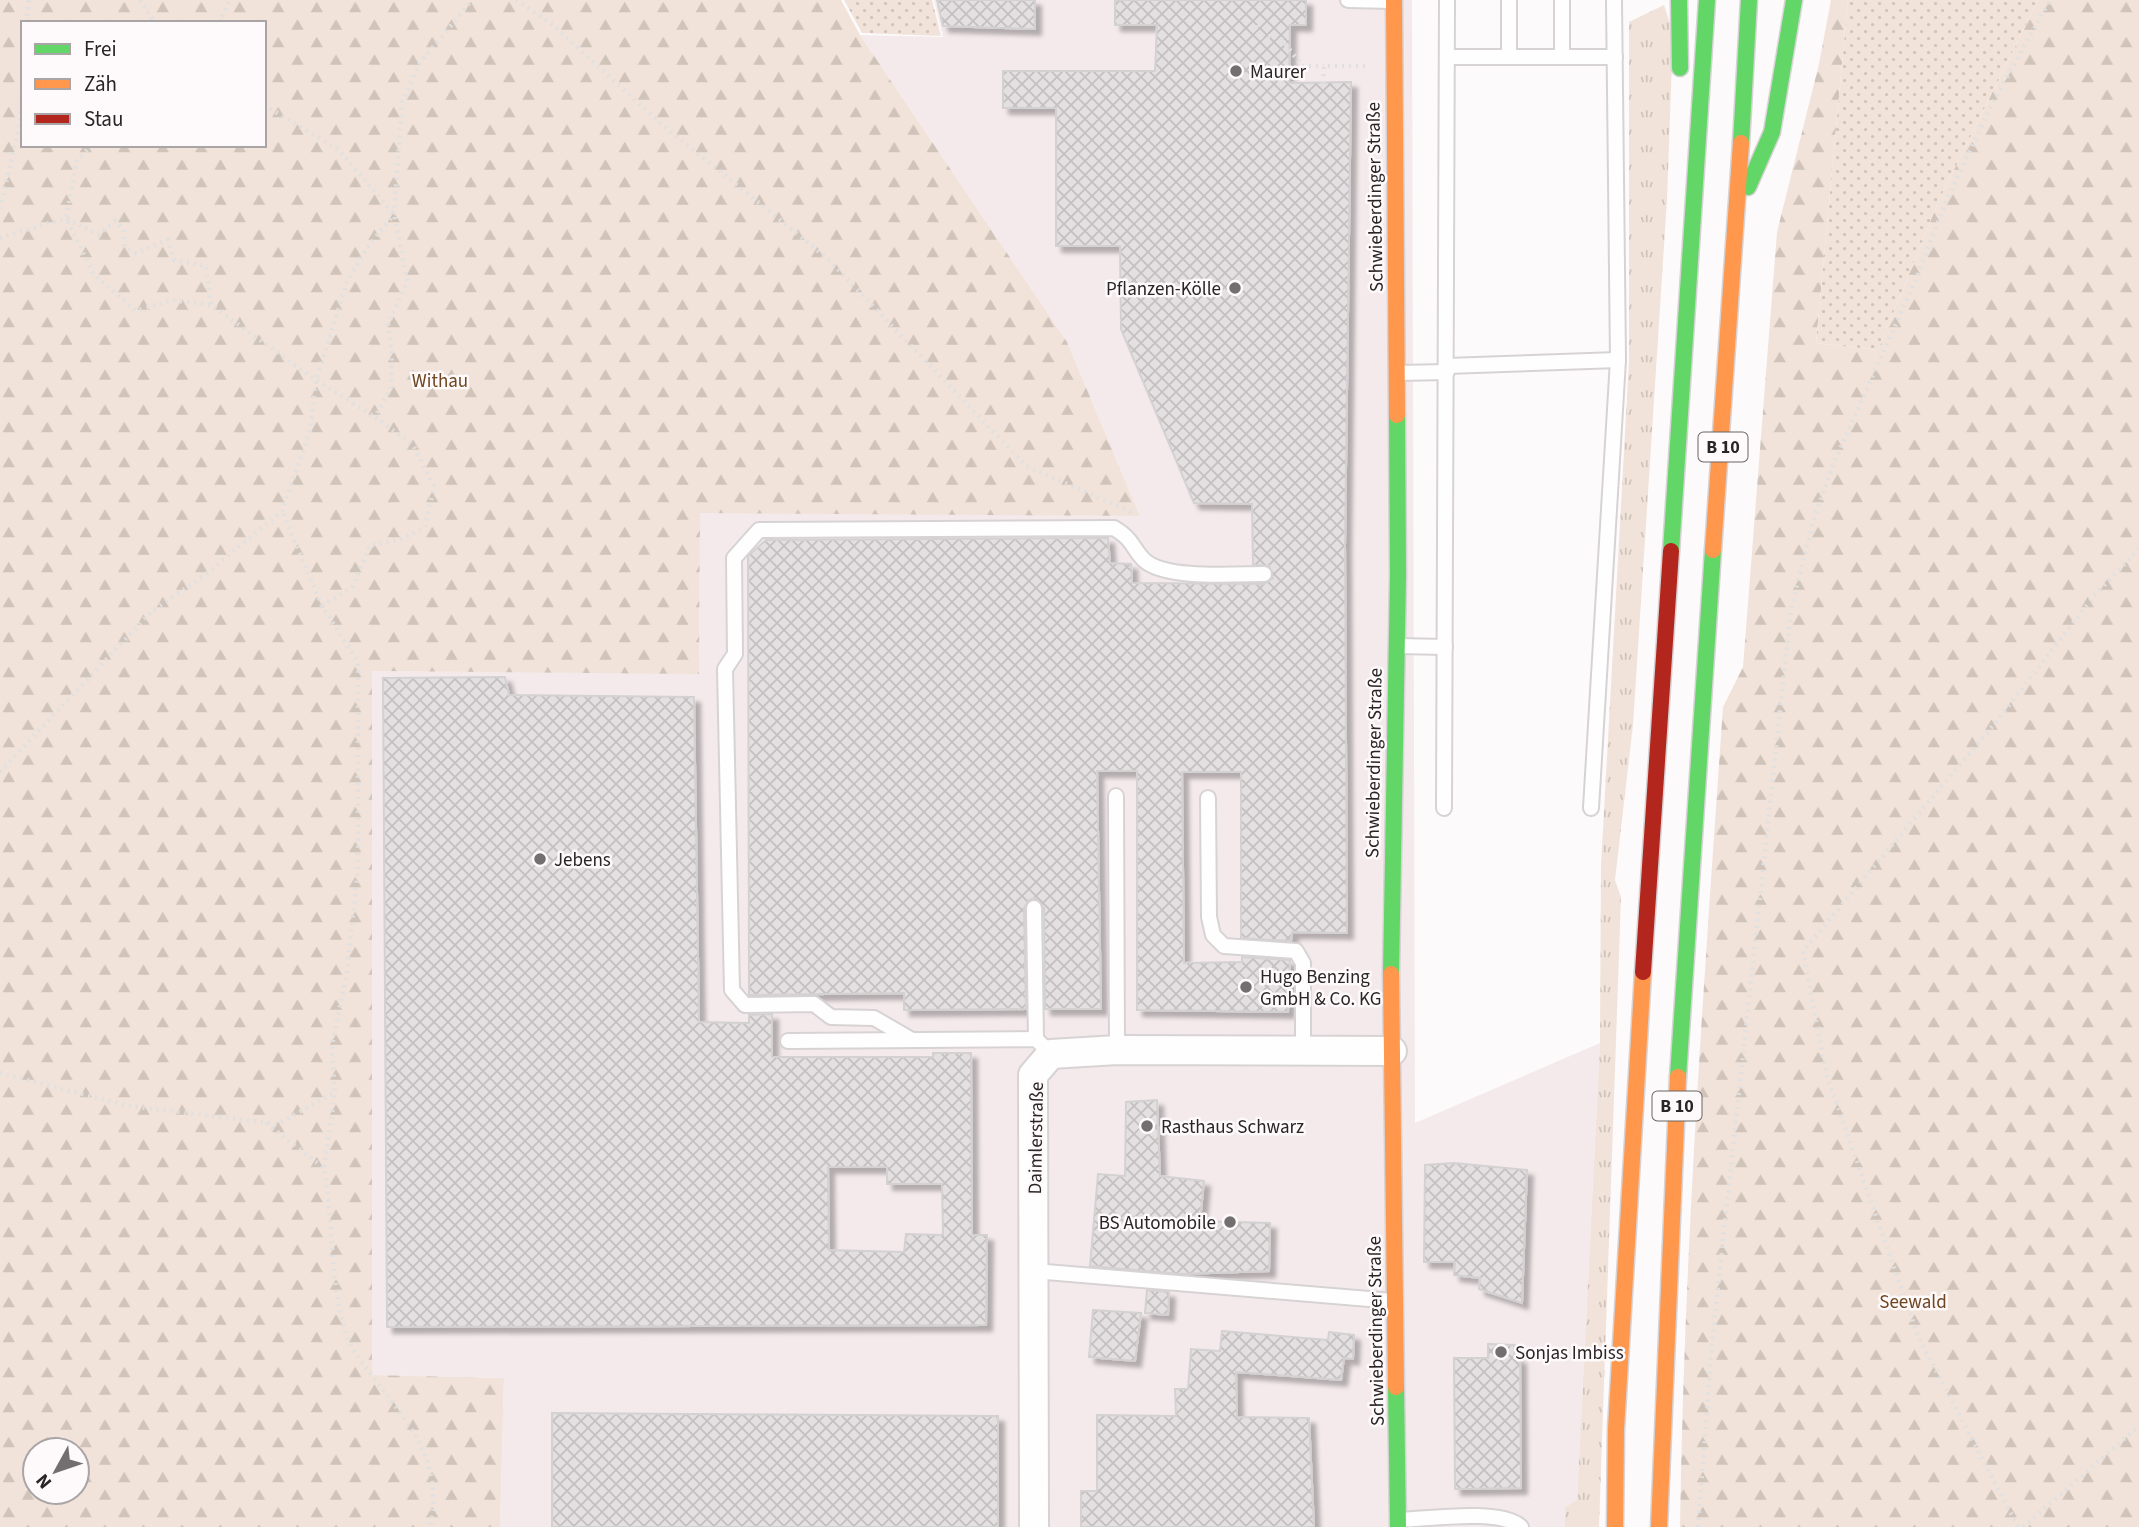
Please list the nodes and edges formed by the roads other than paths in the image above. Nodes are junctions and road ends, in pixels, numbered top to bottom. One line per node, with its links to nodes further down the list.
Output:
1 (1348, 0): 2 (lane)
2 (1394, 0): 21 (main road, Schwieberdinger Straße)
3 (1447, 0): 11 (lane)
4 (1509, 0): 12 (lane)
5 (1562, 0): 13 (lane)
6 (1614, 0): 14 (lane)
7 (1679, 0): 15 (main road)
8 (1707, 0): 18 (main road, B 10)
9 (1749, 0): 17 (main road, B 10)
10 (1794, 0): 17 (main road, B 10)
11 (1447, 57): 12 (lane); 20 (lane)
12 (1509, 57): 13 (lane)
13 (1562, 57): 14 (lane)
14 (1615, 57): 19 (lane)
15 (1680, 82)
16 (1676, 206): 18 (main road, B 10)
17 (1739, 208): 42 (main road, B 10)
18 (1689, 281): 41 (main road, B 10)
19 (1618, 360): 20 (lane); 28 (lane)
20 (1447, 369): 21 (lane); 24 (lane)
21 (1396, 373): 23 (main road, Schwieberdinger Straße)
22 (1264, 574): 30 (lane)
23 (1396, 646): 24 (lane); 34 (main road, Schwieberdinger Straße)
24 (1445, 648): 27 (lane)
25 (1116, 796): 33 (lane)
26 (1208, 798): 35 (lane)
27 (1444, 808)
28 (1591, 808)
29 (1034, 908): 32 (lane)
30 (912, 1040): 31 (lane); 32 (lane)
31 (788, 1041)
32 (1043, 1046): 33 (street, Daimlerstraße); 36 (street, Daimlerstraße)
33 (1117, 1050): 35 (street, Daimlerstraße)
34 (1392, 1051): 35 (street, Daimlerstraße); 37 (main road, Schwieberdinger Straße)
35 (1303, 1052)
36 (1034, 1271): 37 (lane); 39 (street, Daimlerstraße)
37 (1395, 1301): 38 (main road, Schwieberdinger Straße)
38 (1398, 1523): 40 (lane)
39 (1034, 1527)
40 (1521, 1527)
41 (1615, 1527)
42 (1659, 1527)

